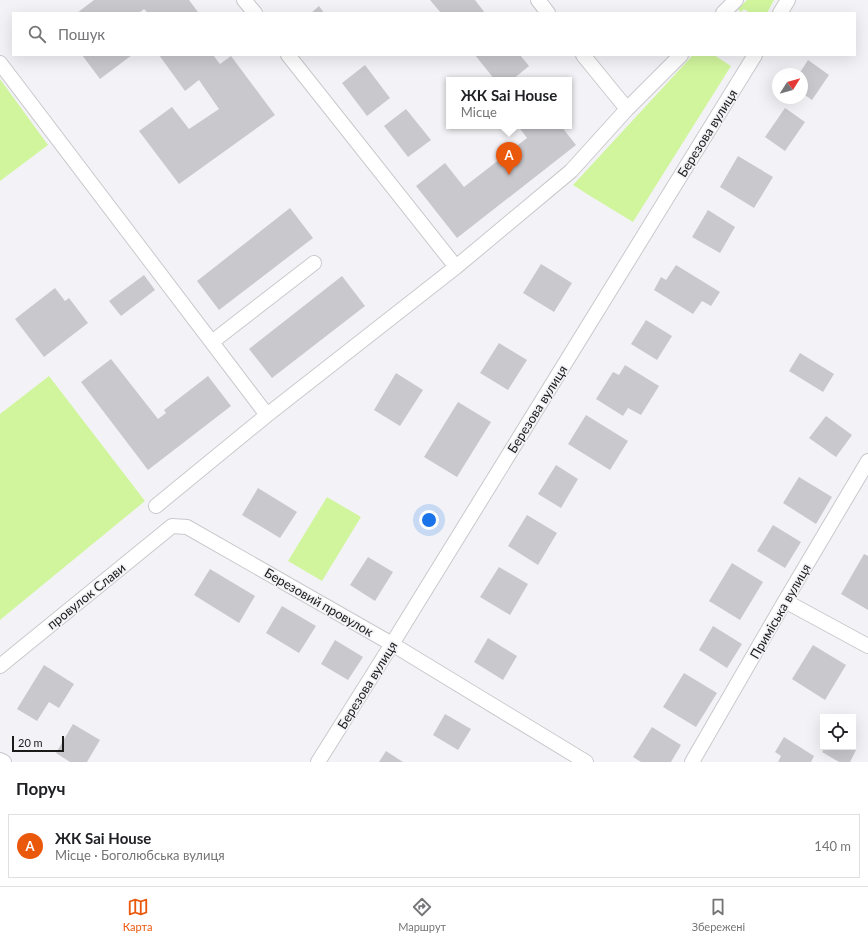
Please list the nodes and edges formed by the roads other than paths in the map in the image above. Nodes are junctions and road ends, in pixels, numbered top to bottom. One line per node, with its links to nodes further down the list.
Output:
1 (244, 0): 5 (street)
2 (538, 0): 6 (street)
3 (736, 0): 7 (street)
4 (788, 0): 8 (street)
5 (254, 12)
6 (547, 12)
7 (724, 12)
8 (781, 12)
9 (289, 56): 16 (street)
10 (584, 56): 14 (street)
11 (680, 56): 14 (street)
12 (754, 56): 23 (street, Березова вулиця)
13 (0, 63): 17 (street)
14 (626, 109): 16 (street)
15 (314, 263): 17 (street)
16 (456, 267): 18 (street)
17 (212, 342): 18 (street)
18 (267, 415): 20 (street)
19 (868, 461): 22 (street, Приміська вулиця)
20 (156, 506)
21 (172, 526): 23 (street, Березовий провулок); 25 (street, провулок Слави)
22 (785, 601): 24 (street); 30 (street, Приміська вулиця)
23 (392, 644): 28 (street, Березова вулиця); 29 (street, Березовий провулок)
24 (868, 646)
25 (0, 666)
26 (0, 760): 27 (street)
27 (4, 762)
28 (318, 762)
29 (586, 762)
30 (692, 762)

